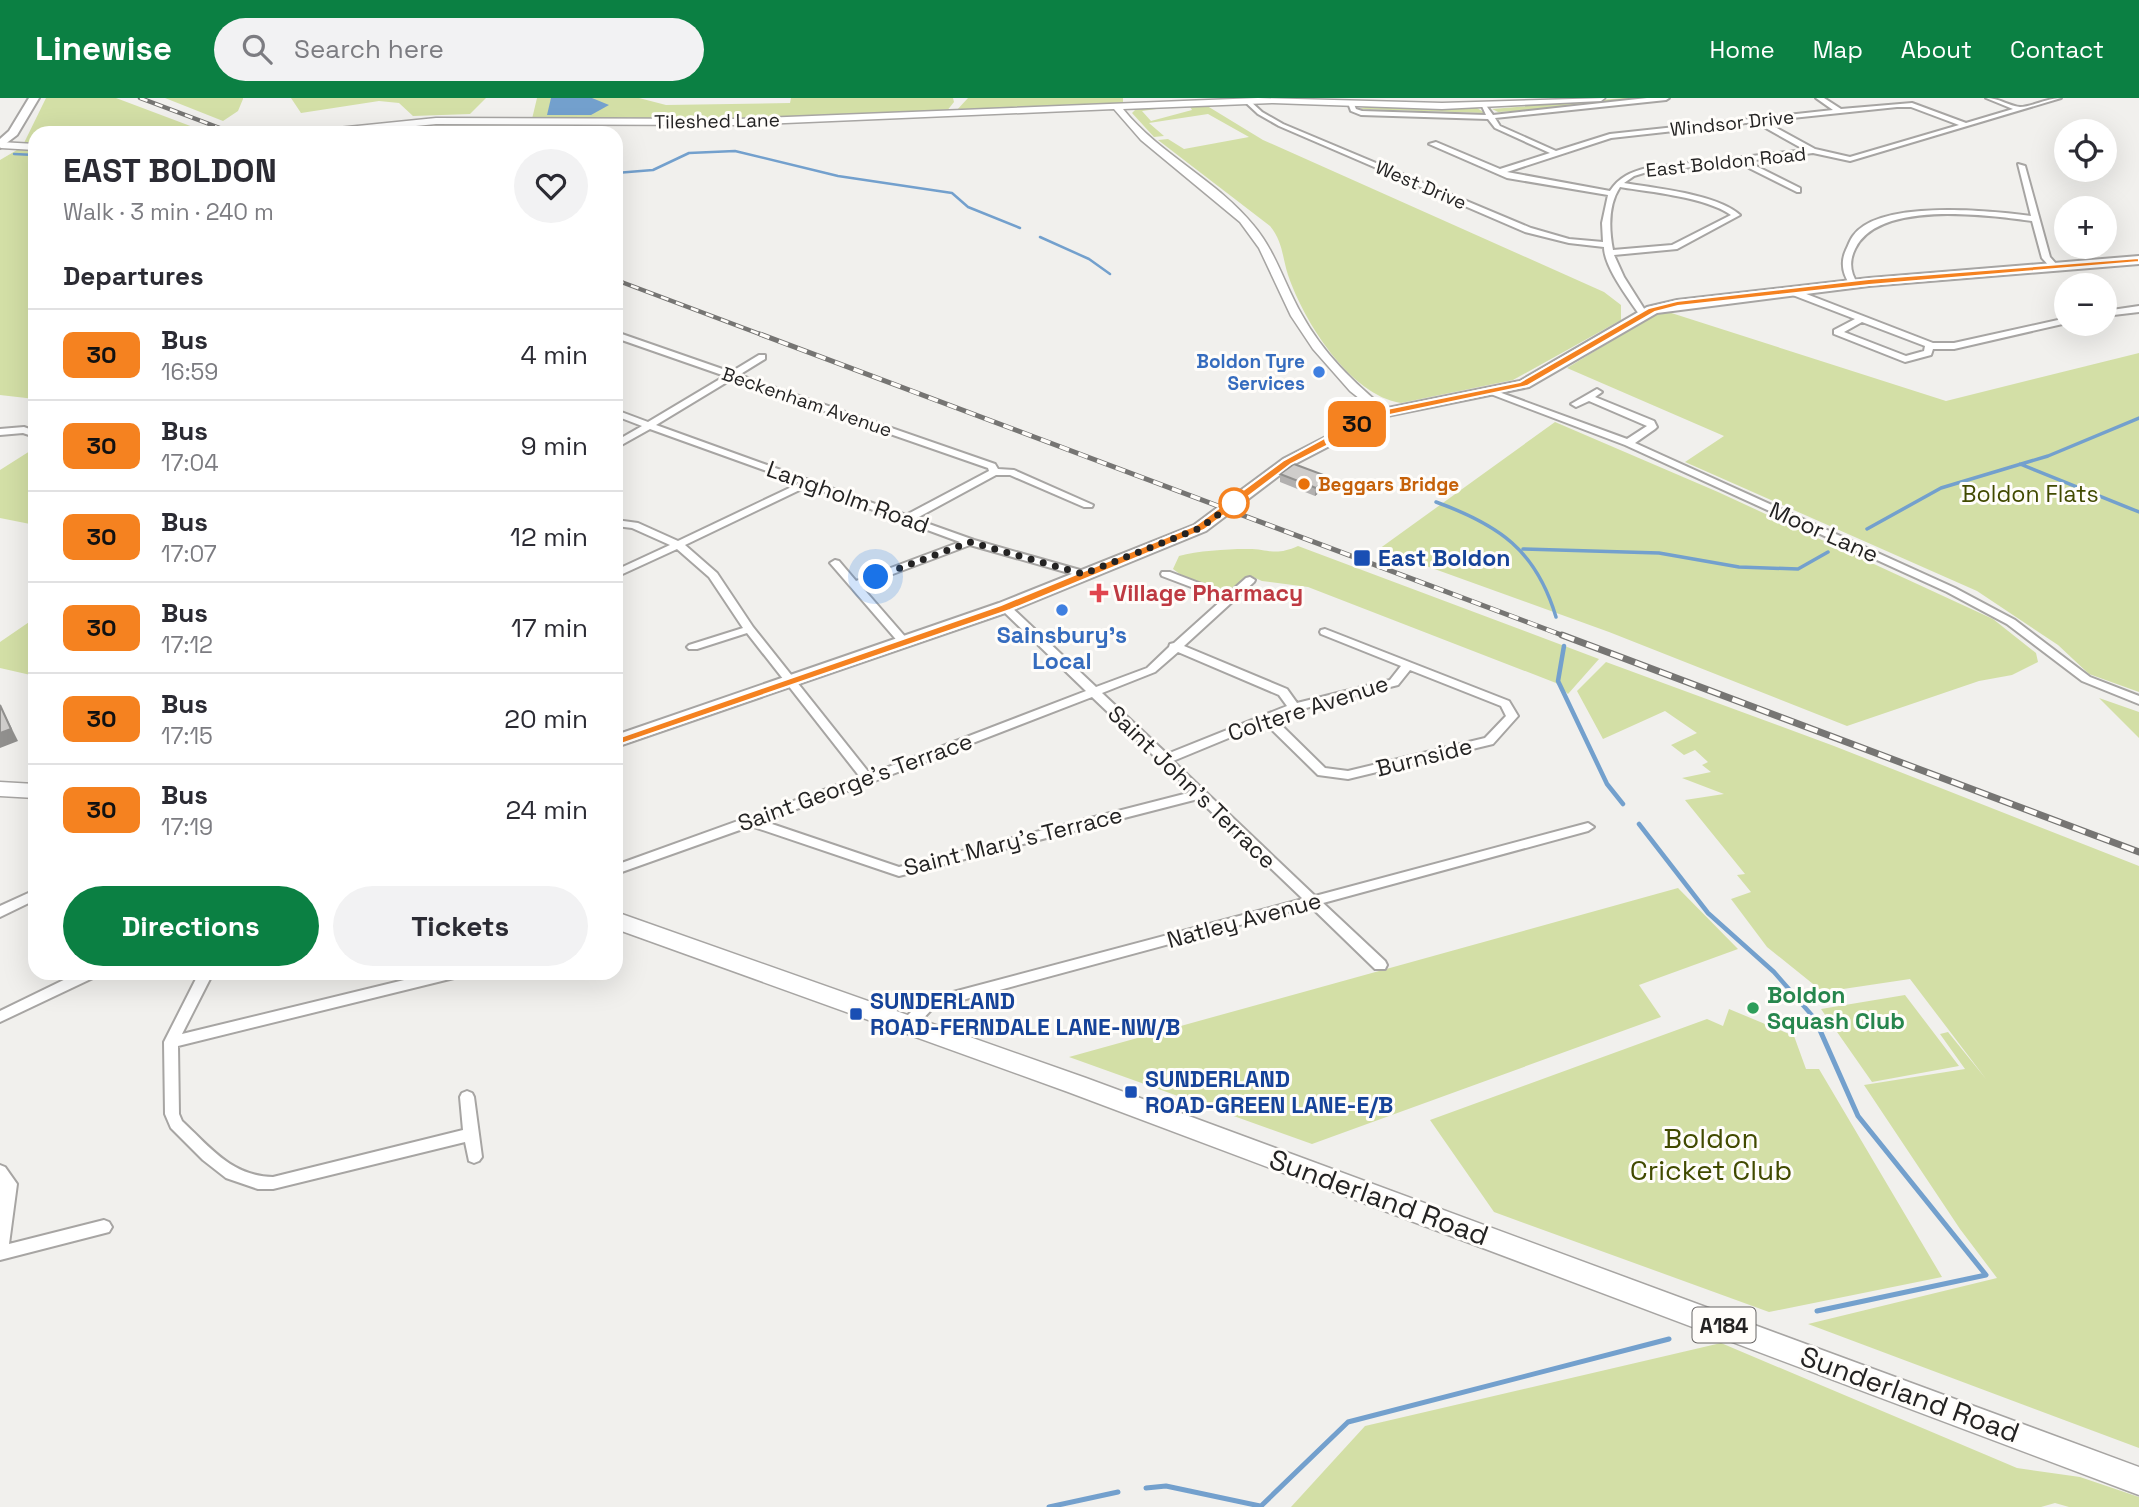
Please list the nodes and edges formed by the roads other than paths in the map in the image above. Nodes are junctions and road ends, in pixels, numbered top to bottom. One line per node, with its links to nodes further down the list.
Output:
1 (34, 98): 19 (main road)
2 (1601, 98): 8 (street, Tileshed Lane)
3 (1666, 98): 14 (street)
4 (1819, 98): 13 (street)
5 (1989, 98): 12 (street)
6 (2059, 98): 12 (street, East Boldon Road)
7 (1247, 100): 9 (street, Tileshed Lane); 11 (street, Tileshed Lane); 30 (street, West Drive)
8 (1528, 101): 10 (street, Tileshed Lane)
9 (1352, 103): 10 (street, Tileshed Lane); 14 (street)
10 (1483, 105): 14 (street)
11 (1116, 106): 17 (street, Tileshed Lane); 46 (street)
12 (2020, 109): 16 (street, East Boldon Road)
13 (1840, 111): 15 (street, Windsor Drive); 16 (street, Windsor Drive)
14 (1489, 117): 22 (street)
15 (1756, 120): 21 (street); 22 (street, Windsor Drive)
16 (1966, 125): 21 (street, East Boldon Road)
17 (387, 126)
18 (1433, 144): 25 (street)
19 (1, 145): 20 (street)
20 (28, 147)
21 (1813, 151): 23 (street, East Boldon Road)
22 (1555, 153): 25 (street, Windsor Drive)
23 (1739, 160): 26 (street, East Boldon Road); 27 (street)
24 (2021, 166): 29 (street)
25 (1499, 172): 28 (street)
26 (1617, 184): 28 (street, East Boldon Road); 30 (street, West Drive)
27 (1797, 190)
28 (1611, 193): 30 (street, East Boldon Road)
29 (2036, 219): 32 (street); 33 (street)
30 (1607, 249): 37 (street, East Boldon Road)
31 (2139, 260): 32 (main road)
32 (2054, 266): 33 (main road)
33 (1853, 284): 34 (main road)
34 (1793, 292): 37 (main road); 38 (street)
35 (2139, 309): 36 (street)
36 (2117, 312)
37 (1644, 315): 44 (main road)
38 (1861, 319): 41 (street); 41 (street)
39 (2054, 323): 41 (street)
40 (623, 338): 43 (street, Beckenham Avenue)
41 (1929, 345)
42 (762, 357): 43 (street)
43 (730, 376): 48 (street); 53 (street, Beckenham Avenue)
44 (1493, 393): 46 (main road); 52 (street, Moor Lane)
45 (1576, 404): 52 (street)
46 (1382, 413): 62 (main road)
47 (623, 416): 48 (street, Langholm Road)
48 (649, 425): 51 (street); 54 (street, Langholm Road)
49 (28, 431): 50 (street)
50 (0, 432)
51 (623, 441)
52 (1628, 443): 76 (street, Moor Lane)
53 (994, 472): 55 (street, Beckenham Avenue); 56 (street)
54 (808, 483): 56 (street, Langholm Road); 59 (street)
55 (1088, 505)
56 (907, 519): 58 (street, Langholm Road)
57 (623, 524): 59 (street)
58 (970, 542): 62 (street, Langholm Road); 65 (street)
59 (679, 545): 61 (street); 68 (street)
60 (835, 563): 65 (street)
61 (623, 571)
62 (1083, 574): 67 (main road)
63 (1166, 574): 66 (street)
64 (1250, 580): 66 (street, Saint George's Terrace)
65 (854, 585): 70 (street)
66 (1229, 598): 72 (street, Saint George's Terrace)
67 (1005, 607): 70 (main road); 75 (street, Saint John's Terrace)
68 (749, 629): 71 (street); 74 (street)
69 (1325, 632): 73 (street, Burnside)
70 (904, 642): 74 (main road)
71 (693, 646)
72 (1174, 646): 75 (street, Saint George's Terrace); 77 (street)
73 (1408, 665): 77 (street, Coltere Avenue); 78 (street, Burnside)
74 (791, 682): 79 (main road); 81 (street)
75 (1094, 693): 80 (street, Saint John's Terrace); 81 (street, Saint George's Terrace)
76 (2139, 700)
77 (1294, 707): 78 (street, Coltere Avenue)
78 (1266, 717): 80 (street, Coltere Avenue)
79 (623, 739)
80 (1164, 760): 84 (street, Saint John's Terrace)
81 (868, 779): 85 (street, Saint George's Terrace)
82 (0, 789): 83 (main road)
83 (28, 791)
84 (1200, 794): 85 (street, Saint Mary's Terrace); 89 (street, Saint John's Terrace)
85 (749, 821): 87 (street, Saint George's Terrace)
86 (1588, 827): 89 (street, Natley Avenue)
87 (623, 867)
88 (28, 898): 90 (street)
89 (1313, 902): 92 (street, Saint John's Terrace); 97 (street, Natley Avenue)
90 (0, 912)
91 (623, 922): 97 (main road, Sunderland Road / A184)
92 (1380, 965)
93 (76, 980): 96 (street)
94 (203, 980): 98 (street)
95 (425, 980): 98 (street)
96 (0, 1017)
97 (908, 1024): 105 (main road, Sunderland Road / A184)
98 (172, 1042): 100 (street)
99 (467, 1097): 100 (street)
100 (471, 1134): 101 (street)
101 (474, 1157)
102 (0, 1171): 104 (street)
103 (104, 1227): 104 (street)
104 (0, 1253)
105 (2139, 1481)

